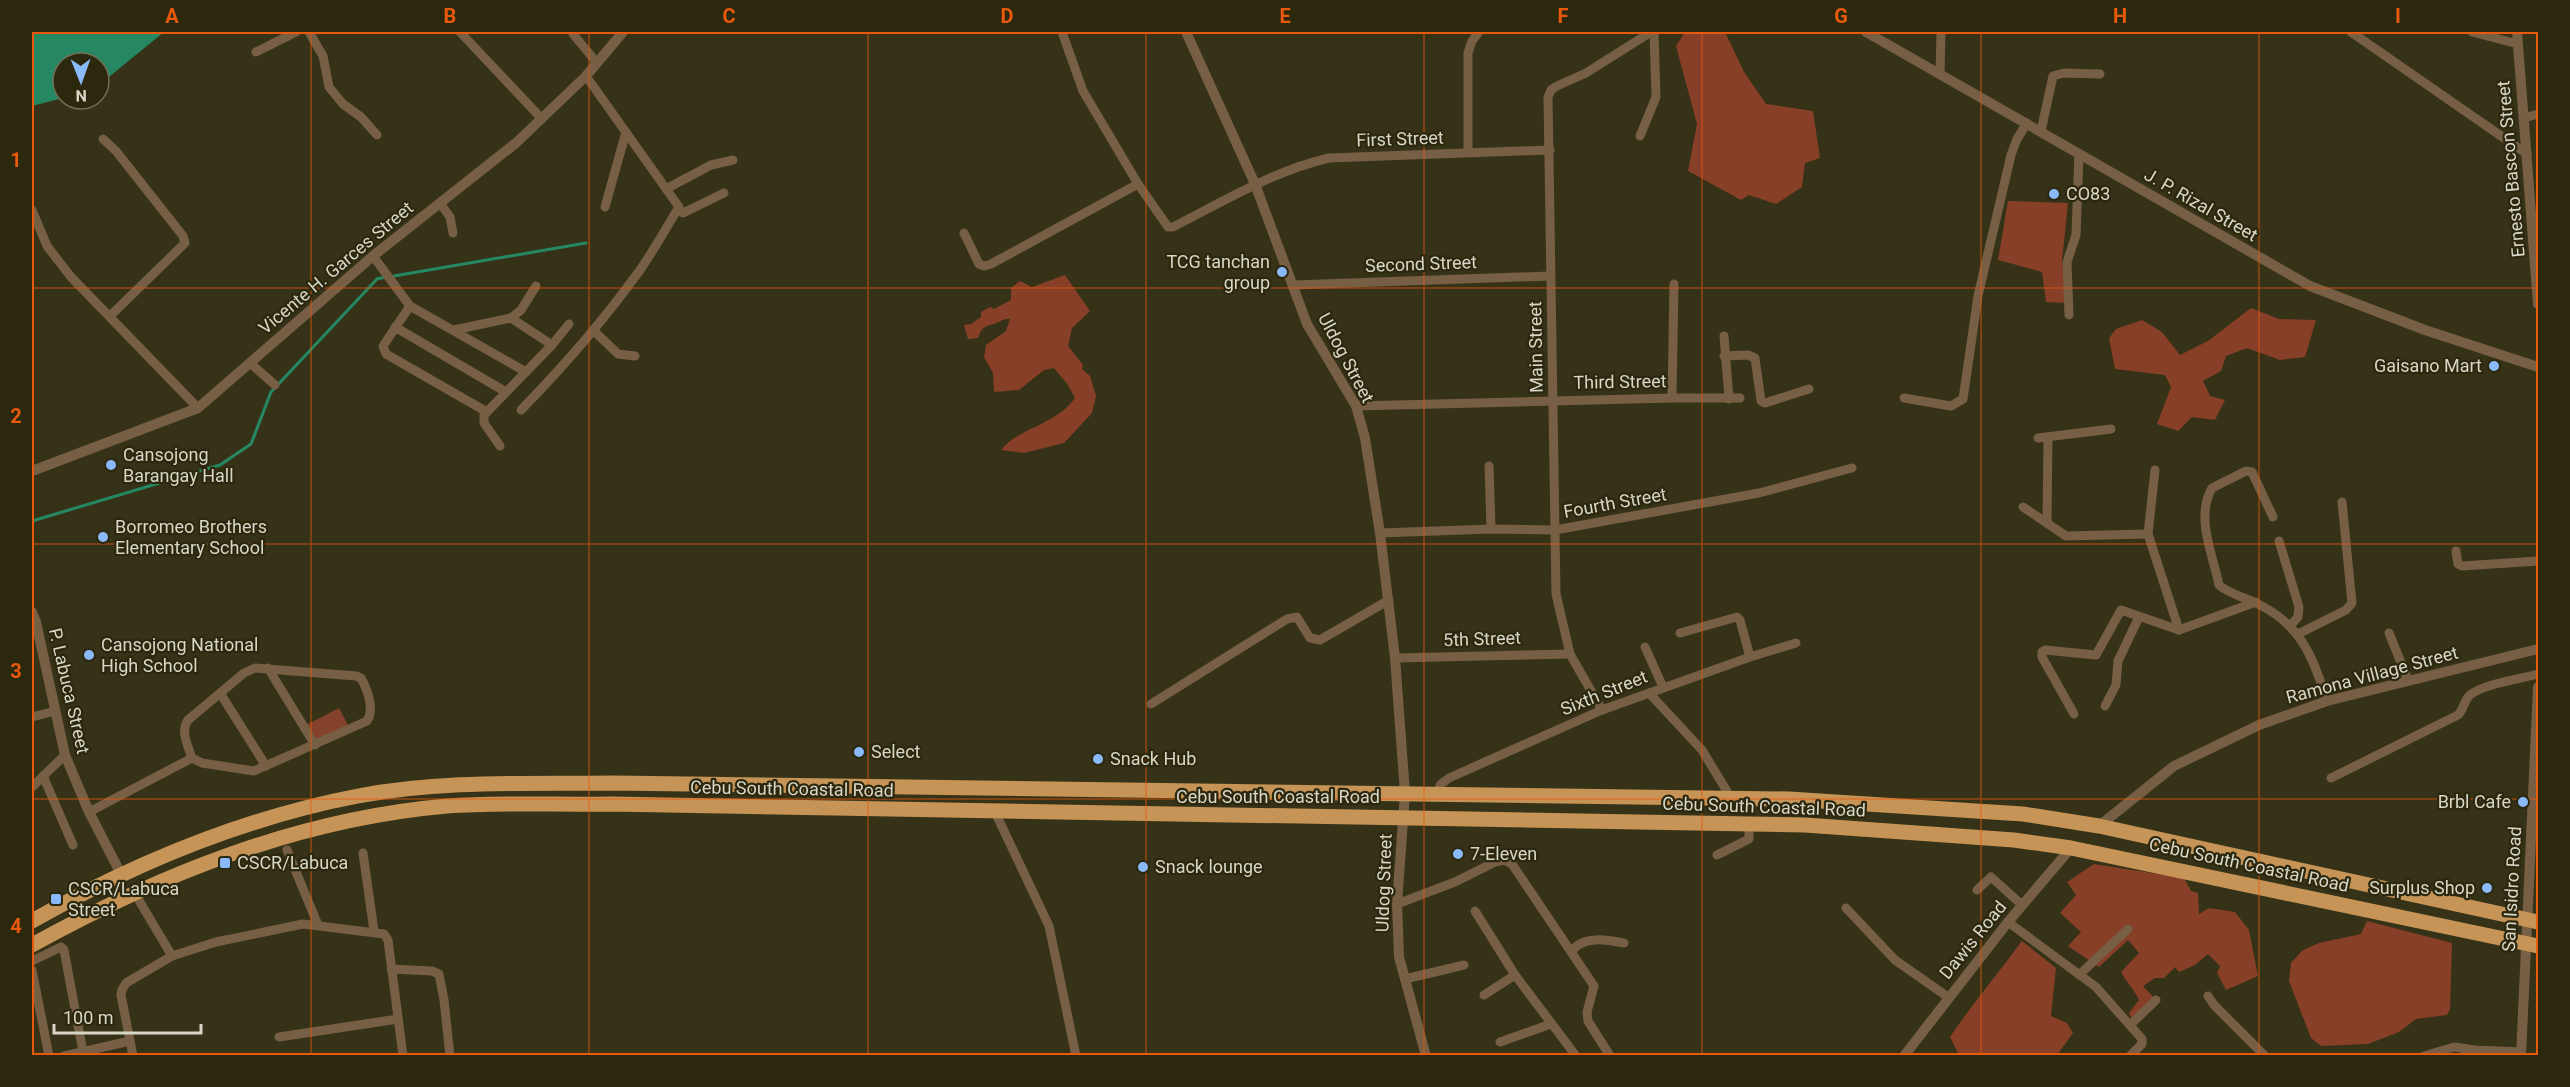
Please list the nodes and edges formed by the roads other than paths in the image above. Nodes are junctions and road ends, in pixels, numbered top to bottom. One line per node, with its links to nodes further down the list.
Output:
1 (296, 32): 16 (street)
2 (309, 32): 27 (street)
3 (460, 32): 23 (street)
4 (624, 32): 17 (street, Vicente H. Garces Street)
5 (1062, 32): 35 (street, First Street)
6 (1186, 32): 36 (street, Uldog Street)
7 (1479, 32): 31 (street)
8 (1650, 32): 28 (street); 30 (street, Main Street)
9 (1866, 32): 18 (street, J. P. Rizal Street)
10 (1941, 32): 18 (street)
11 (2351, 32): 33 (street)
12 (2472, 32): 15 (street)
13 (2517, 32): 15 (street, Ernesto Bascon Street)
14 (573, 34): 17 (street)
15 (2518, 44): 22 (street, Ernesto Bascon Street)
16 (256, 52)
17 (597, 63): 20 (street, Vicente H. Garces Street)
18 (1940, 74): 24 (street, J. P. Rizal Street)
19 (2100, 74): 25 (street)
20 (586, 76): 23 (street, Vicente H. Garces Street); 26 (street)
21 (2538, 114): 22 (street)
22 (2524, 118): 33 (street, Ernesto Bascon Street)
23 (542, 119): 39 (street, Vicente H. Garces Street)
24 (2027, 123): 25 (street, J. P. Rizal Street); 71 (street)
25 (2041, 131): 32 (street, J. P. Rizal Street)
26 (626, 132): 37 (street); 40 (street)
27 (377, 135)
28 (1640, 136)
29 (103, 139): 53 (street)
30 (1550, 150): 31 (street, First Street); 46 (street, Main Street)
31 (1468, 152): 36 (street, First Street)
32 (2079, 154): 52 (street); 64 (street, J. P. Rizal Street)
33 (2527, 154): 50 (street, Ernesto Bascon Street)
34 (733, 160): 37 (street)
35 (1138, 184): 36 (street, First Street); 44 (street)
36 (1255, 184): 48 (street, Uldog Street)
37 (666, 189): 58 (street)
38 (724, 193): 42 (street)
39 (440, 203): 43 (street); 45 (street, Vicente H. Garces Street)
40 (604, 207)
41 (32, 210): 53 (street)
42 (683, 213)
43 (453, 233)
44 (964, 233)
45 (372, 256): 51 (street); 63 (street, Vicente H. Garces Street)
46 (1550, 276): 48 (street, Second Street); 73 (street, Main Street)
47 (1674, 284): 69 (street)
48 (1293, 285): 74 (street, Uldog Street)
49 (536, 286): 54 (street)
50 (2538, 304)
51 (410, 306): 56 (street); 57 (street)
52 (2069, 315)
53 (110, 316): 75 (street)
54 (511, 318): 57 (street); 60 (street)
55 (569, 324): 60 (street)
56 (395, 327): 68 (street); 77 (street)
57 (454, 330): 65 (street)
58 (593, 330): 61 (street); 76 (street)
59 (1724, 336): 62 (street)
60 (552, 345): 65 (street)
61 (635, 356)
62 (1724, 356): 67 (street); 72 (street)
63 (250, 363): 66 (street); 75 (street, Vicente H. Garces Street)
64 (2538, 367)
65 (526, 372): 68 (street)
66 (275, 385)
67 (1809, 389)
68 (506, 392): 77 (street)
69 (1672, 398): 72 (street, Third Street); 73 (street, Third Street)
70 (1740, 398): 72 (street, Third Street)
71 (1904, 398)
72 (1729, 399)
73 (1554, 400): 74 (street, Third Street); 89 (street, Main Street)
74 (1356, 406): 90 (street, Uldog Street)
75 (198, 408): 83 (street, Vicente H. Garces Street)
76 (521, 410)
77 (487, 412): 79 (street)
78 (2111, 429): 87 (street)
79 (500, 446)
80 (1489, 466): 88 (street)
81 (1852, 468): 89 (street, Fourth Street)
82 (2155, 470): 91 (street)
83 (32, 471)
84 (2342, 502): 103 (street)
85 (2023, 507): 87 (street)
86 (2272, 517): 96 (street)
87 (2046, 523): 91 (street)
88 (1491, 529): 89 (street, Fourth Street); 90 (street, Fourth Street)
89 (1555, 531): 107 (street, Main Street)
90 (1380, 532): 95 (street, Uldog Street)
91 (2148, 534): 100 (street)
92 (2279, 541): 99 (street)
93 (2456, 551): 94 (street)
94 (2538, 561)
95 (1389, 600): 109 (street, Uldog Street); 118 (street)
96 (2256, 602): 99 (street); 100 (street)
97 (2139, 617): 100 (street); 119 (street); 122 (street)
98 (33, 619): 121 (street, P. Labuca Street)
99 (2290, 626): 103 (street)
100 (2179, 630)
101 (1680, 633): 108 (street)
102 (2389, 633): 112 (street)
103 (2298, 634): 117 (street)
104 (1796, 643): 108 (street, Sixth Street)
105 (1646, 647): 113 (street)
106 (2538, 649): 112 (street, Ramona Village Street)
107 (1570, 654): 109 (street, 5th Street); 120 (street, Main Street)
108 (1750, 657): 113 (street, Sixth Street)
109 (1395, 658): 132 (street, Uldog Street)
110 (268, 668): 115 (street); 124 (street); 124 (street)
111 (2538, 674): 130 (street)
112 (2408, 680): 117 (street, Ramona Village Street)
113 (1663, 687): 116 (street, Sixth Street)
114 (2538, 687): 125 (street, San Isidro Road)
115 (220, 693): 127 (street); 128 (street)
116 (1649, 693): 120 (street, Sixth Street); 134 (street)
117 (2327, 701): 139 (street, Ramona Village Street)
118 (1151, 704)
119 (2105, 706)
120 (1602, 710): 133 (street, Sixth Street)
121 (55, 711): 123 (street); 126 (street, P. Labuca Street)
122 (2074, 714)
123 (32, 717)
124 (315, 745): 128 (street)
125 (2537, 747): 153 (street, San Isidro Road)
126 (65, 755): 129 (street); 135 (street, P. Labuca Street)
127 (192, 758): 128 (street); 135 (street)
128 (266, 766)
129 (43, 776): 131 (street); 140 (street)
130 (2331, 778)
131 (32, 787)
132 (1404, 793): 133 (highway, Cebu South Coastal Road); 137 (street, Uldog Street); 145 (highway, Cebu South Coastal Road)
133 (1436, 794): 134 (highway, Cebu South Coastal Road)
134 (1731, 798): 139 (highway, Cebu South Coastal Road)
135 (89, 812): 145 (street, P. Labuca Street)
136 (996, 812): 137 (highway, Cebu South Coastal Road); 147 (highway, Cebu South Coastal Road); 188 (street)
137 (1403, 817): 138 (highway, Cebu South Coastal Road); 148 (street, Uldog Street)
138 (1749, 824): 141 (highway, Cebu South Coastal Road); 144 (street)
139 (2099, 826): 153 (highway, Cebu South Coastal Road)
140 (73, 845)
141 (2070, 848): 149 (street, Dawis Road); 159 (highway, Cebu South Coastal Road)
142 (287, 850): 155 (street)
143 (363, 853): 157 (street)
144 (1717, 855)
145 (120, 874): 152 (highway, Cebu South Coastal Road)
146 (1977, 890): 149 (street)
147 (134, 892): 160 (highway, Cebu South Coastal Road); 162 (street)
148 (1397, 904): 161 (street); 169 (street, Uldog Street)
149 (2022, 905): 154 (street, Dawis Road)
150 (1846, 908): 172 (street)
151 (1475, 911): 167 (street)
152 (32, 921)
153 (2533, 921): 159 (street, San Isidro Road)
154 (2007, 922): 168 (street); 172 (street, Dawis Road)
155 (318, 925): 157 (street); 162 (street)
156 (2128, 929): 168 (street)
157 (374, 931): 165 (street)
158 (1624, 943): 161 (street)
159 (2532, 944): 182 (street, San Isidro Road)
160 (32, 945)
161 (1572, 951): 191 (street)
162 (172, 956): 178 (street)
163 (32, 961): 181 (street)
164 (1464, 965): 169 (street)
165 (391, 969): 174 (street); 187 (street)
166 (32, 970): 184 (street)
167 (1515, 975): 170 (street); 175 (street)
168 (2079, 975): 176 (street)
169 (1405, 979): 189 (street, Uldog Street)
170 (1484, 995)
171 (2208, 996): 194 (street)
172 (1948, 998): 192 (street, Dawis Road)
173 (2156, 1000): 176 (street)
174 (398, 1019): 177 (street); 186 (street)
175 (1551, 1024): 179 (street); 190 (street)
176 (2130, 1025): 193 (street)
177 (279, 1037)
178 (130, 1041): 180 (street); 185 (street)
179 (1500, 1042)
180 (104, 1051): 181 (street)
181 (83, 1052): 183 (street)
182 (2521, 1054): 195 (street)
183 (70, 1055)
184 (49, 1056)
185 (133, 1056)
186 (403, 1056)
187 (450, 1056)
188 (1076, 1056)
189 (1426, 1056)
190 (1576, 1056)
191 (1610, 1056)
192 (1904, 1056)
193 (2130, 1056)
194 (2265, 1056)
195 (2424, 1056)

